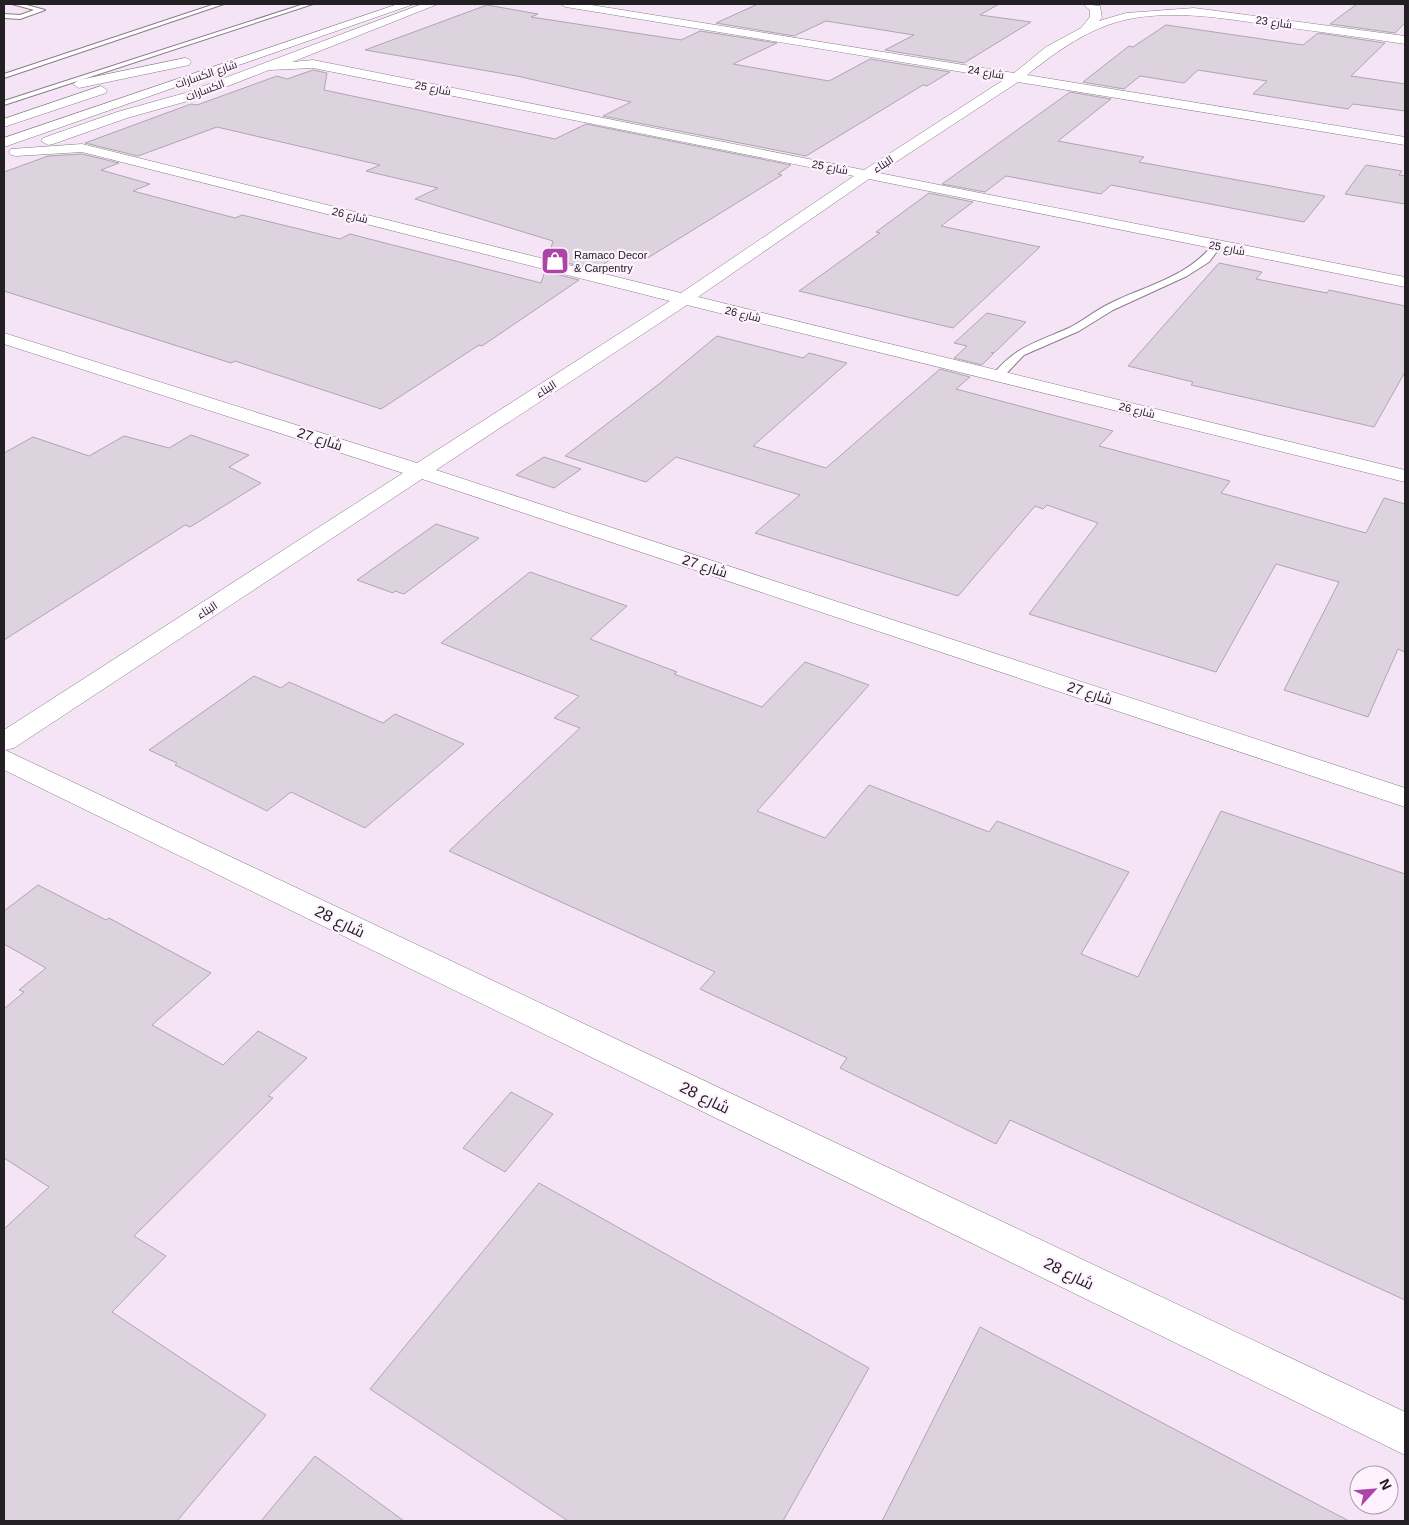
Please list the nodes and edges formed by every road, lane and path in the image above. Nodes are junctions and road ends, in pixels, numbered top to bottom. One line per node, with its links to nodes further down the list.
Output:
1 (22, 4): 10 (lane)
2 (221, 4): 16 (lane)
3 (310, 4): 18 (lane)
4 (408, 4): 15 (street, شارع الكسارات)
5 (432, 4): 14 (street, الكسارات)
6 (566, 4): 17 (street, شارع 24)
7 (1088, 4): 11 (street)
8 (1144, 4): 9 (street, شارع 23)
9 (1214, 7): 11 (street, البناء); 12 (street, شارع 23); 13 (street, شارع 23)
10 (4, 16)
11 (1085, 30): 17 (street, البناء)
12 (1405, 31)
13 (1405, 40)
14 (309, 57): 20 (street, الكسارات); 26 (street, شارع 25)
15 (216, 70): 20 (street); 24 (street, شارع الكسارات)
16 (4, 76)
17 (1017, 77): 23 (street, شارع 24); 26 (street, البناء)
18 (44, 90): 19 (lane); 21 (street, شارع الكسارات)
19 (4, 103)
20 (142, 108): 22 (street, الكسارات)
21 (4, 123)
22 (80, 139): 25 (street, شارع 26); 29 (street, شارع 26)
23 (1405, 142)
24 (4, 143)
25 (10, 154)
26 (867, 174): 27 (street, شارع 25); 29 (street, البناء)
27 (1216, 246): 28 (street, شارع 25); 31 (lane)
28 (1405, 282)
29 (684, 299): 31 (street, شارع 26); 32 (street, البناء)
30 (4, 338): 32 (street, شارع 27)
31 (998, 376): 33 (street, شارع 26)
32 (420, 471): 34 (street, البناء); 36 (street, شارع 27)
33 (1405, 476)
34 (4, 742)
35 (4, 759): 37 (street, شارع 28)
36 (1405, 798)
37 (1405, 1434)

